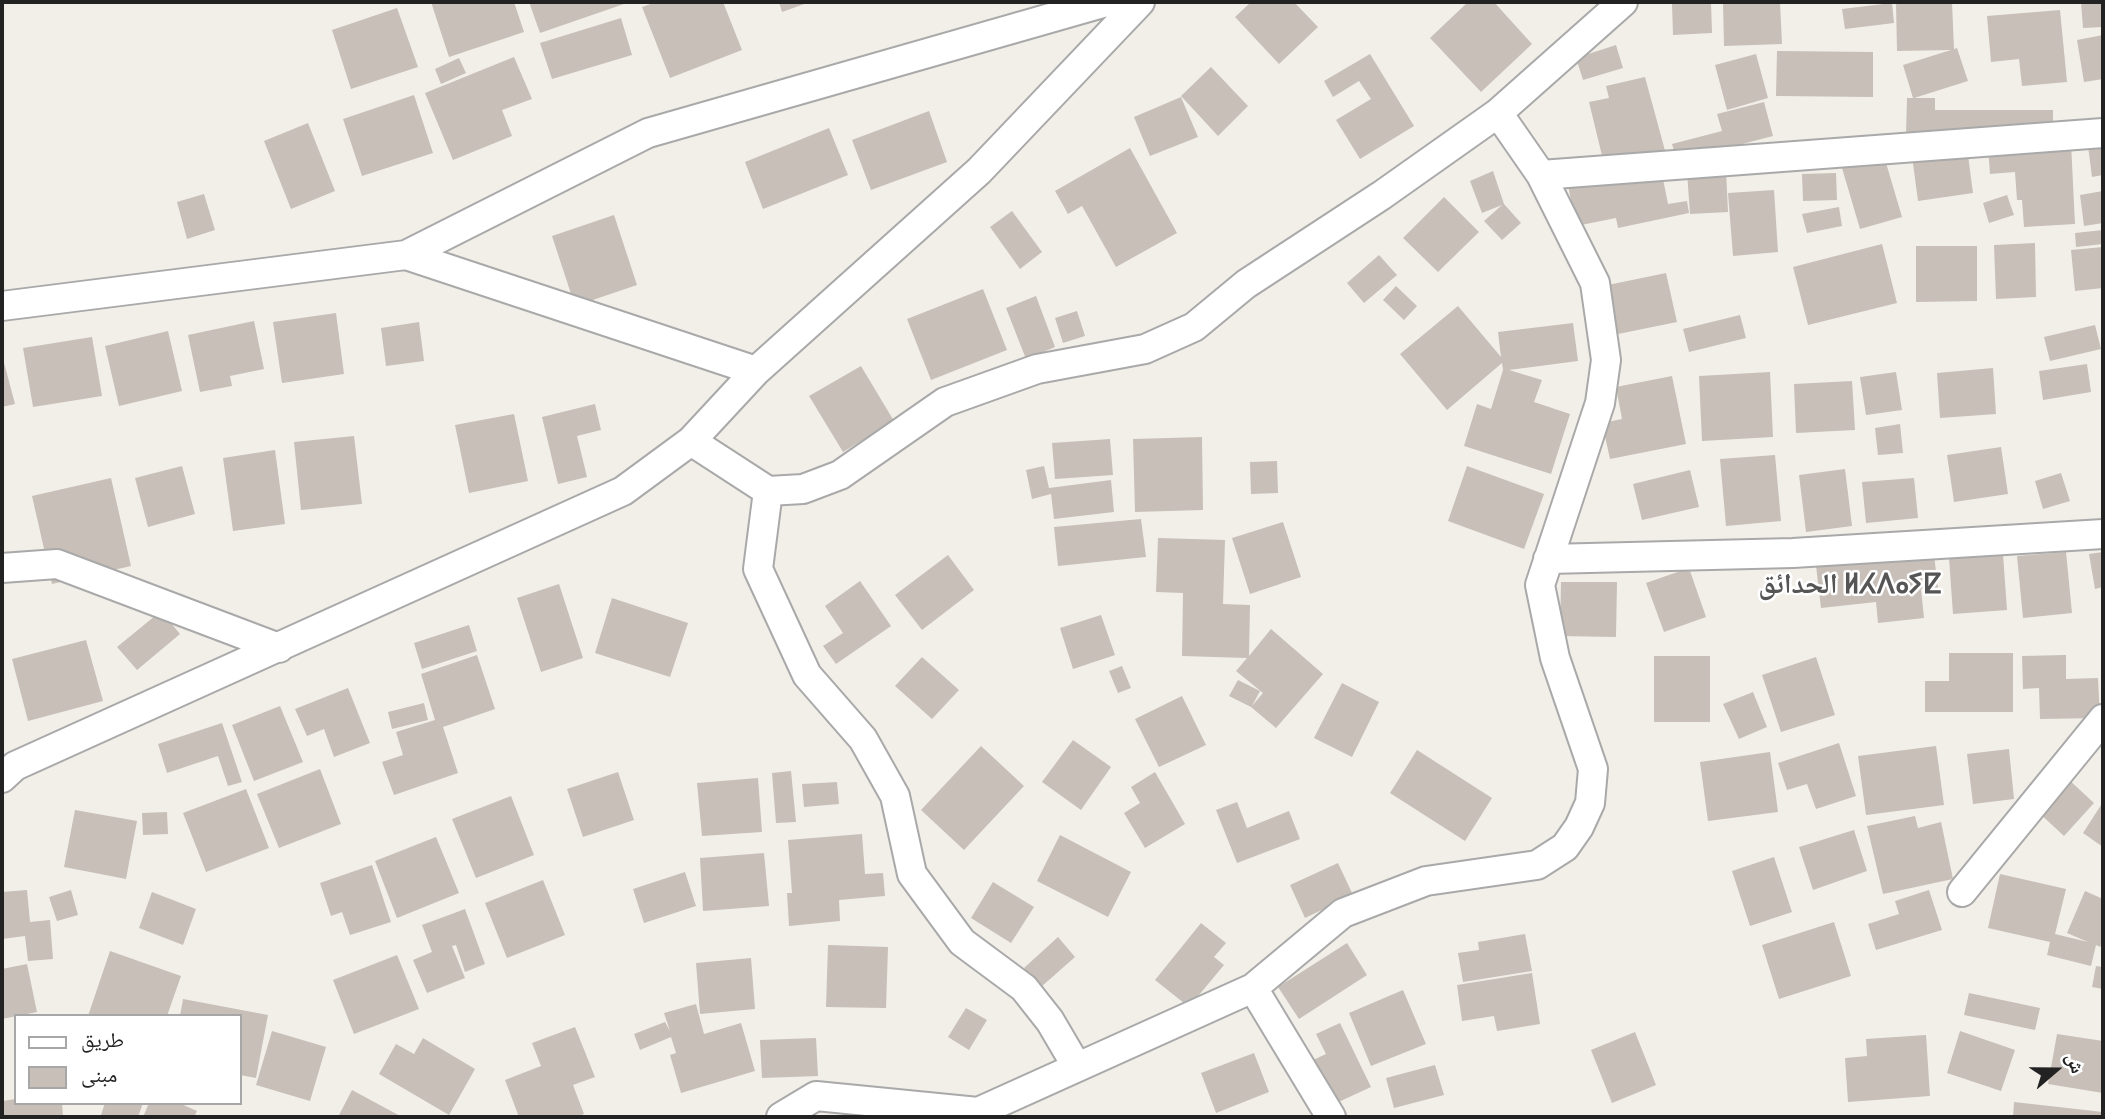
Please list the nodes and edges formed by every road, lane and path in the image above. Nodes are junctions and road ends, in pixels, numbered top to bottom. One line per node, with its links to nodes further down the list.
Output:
1 (1106, 2): 7 (street)
2 (1140, 2): 9 (street)
3 (1623, 2): 4 (street)
4 (1498, 113): 6 (street); 11 (street)
5 (2103, 133): 6 (street)
6 (1541, 175): 13 (street)
7 (407, 255): 8 (street); 9 (street)
8 (2, 306)
9 (757, 371): 10 (street)
10 (691, 441): 11 (street); 15 (street)
11 (768, 491): 20 (street)
12 (2103, 534): 13 (street)
13 (1548, 559): 19 (street)
14 (2, 568): 15 (street)
15 (279, 648): 17 (street)
16 (2103, 719): 18 (street)
17 (2, 778)
18 (1962, 892)
19 (1253, 989): 20 (street); 22 (street)
20 (1077, 1067): 21 (street)
21 (781, 1117)
22 (1331, 1117)

